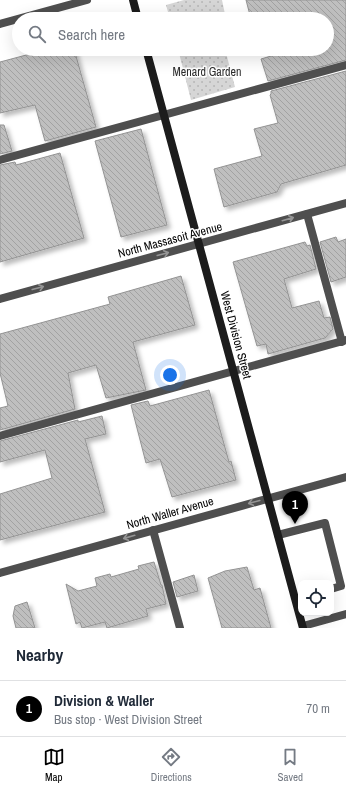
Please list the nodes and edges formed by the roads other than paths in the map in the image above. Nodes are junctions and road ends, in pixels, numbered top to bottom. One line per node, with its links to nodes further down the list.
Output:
1 (87, 0): 3 (street)
2 (133, 0): 4 (main road)
3 (44, 12)
4 (136, 12)
5 (12, 21): 6 (street)
6 (0, 24)
7 (148, 56): 9 (main road, West Division Street)
8 (346, 65): 9 (street)
9 (164, 115): 10 (street); 13 (main road, West Division Street)
10 (0, 160)
11 (346, 203): 12 (street, North Massasoit Avenue)
12 (307, 214): 13 (street, North Massasoit Avenue, one-way to 12); 15 (street)
13 (199, 244): 14 (street, North Massasoit Avenue, one-way to 13); 16 (main road, West Division Street)
14 (0, 299)
15 (344, 341): 16 (street)
16 (234, 372): 17 (street); 19 (main road, West Division Street)
17 (0, 436)
18 (346, 477): 19 (street, North Waller Avenue)
19 (268, 498): 20 (street, North Waller Avenue, one-way to 20); 21 (main road, West Division Street)
20 (154, 530): 22 (street, North Waller Avenue, one-way to 22); 28 (street)
21 (278, 534): 23 (street); 24 (main road, West Division Street)
22 (0, 573)
23 (334, 588)
24 (298, 598)
25 (346, 614): 27 (street)
26 (301, 616): 27 (main road, West Division Street)
27 (303, 627)
28 (180, 628)

